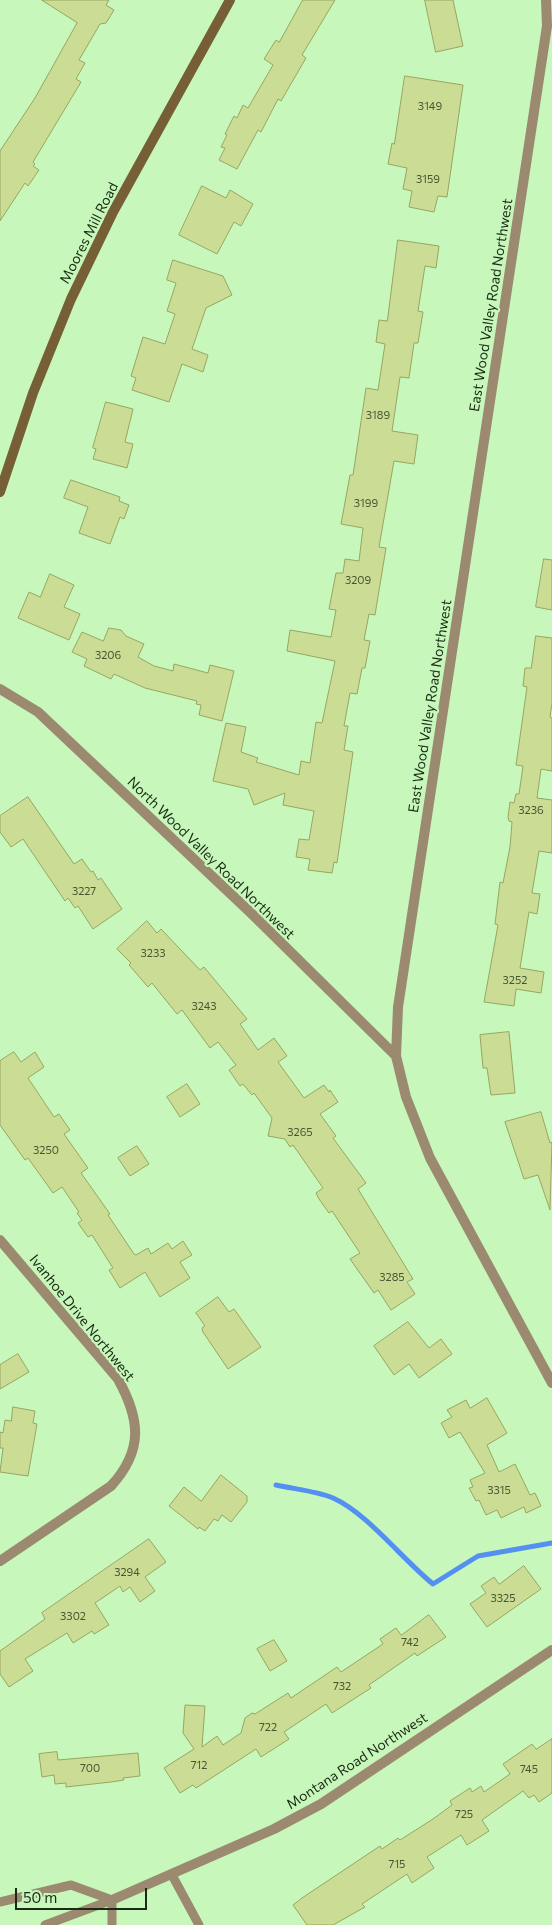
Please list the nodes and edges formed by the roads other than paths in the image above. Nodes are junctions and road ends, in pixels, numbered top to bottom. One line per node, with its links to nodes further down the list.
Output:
1 (230, 0): 3 (street, Moores Mill Road)
2 (546, 0): 5 (street, East Wood Valley Road Northwest)
3 (0, 492)
4 (0, 689): 5 (street, North Wood Valley Road Northwest)
5 (396, 1056): 7 (street, East Wood Valley Road Northwest)
6 (0, 1240): 8 (street, Ivanhoe Drive Northwest)
7 (552, 1383)
8 (0, 1561)
9 (552, 1650): 10 (street, Montana Road Northwest)
10 (172, 1875): 11 (street, Montana Road Northwest); 15 (lane)
11 (112, 1900): 12 (lane); 13 (lane); 14 (lane)
12 (0, 1902)
13 (45, 1925)
14 (112, 1925)
15 (199, 1925)

